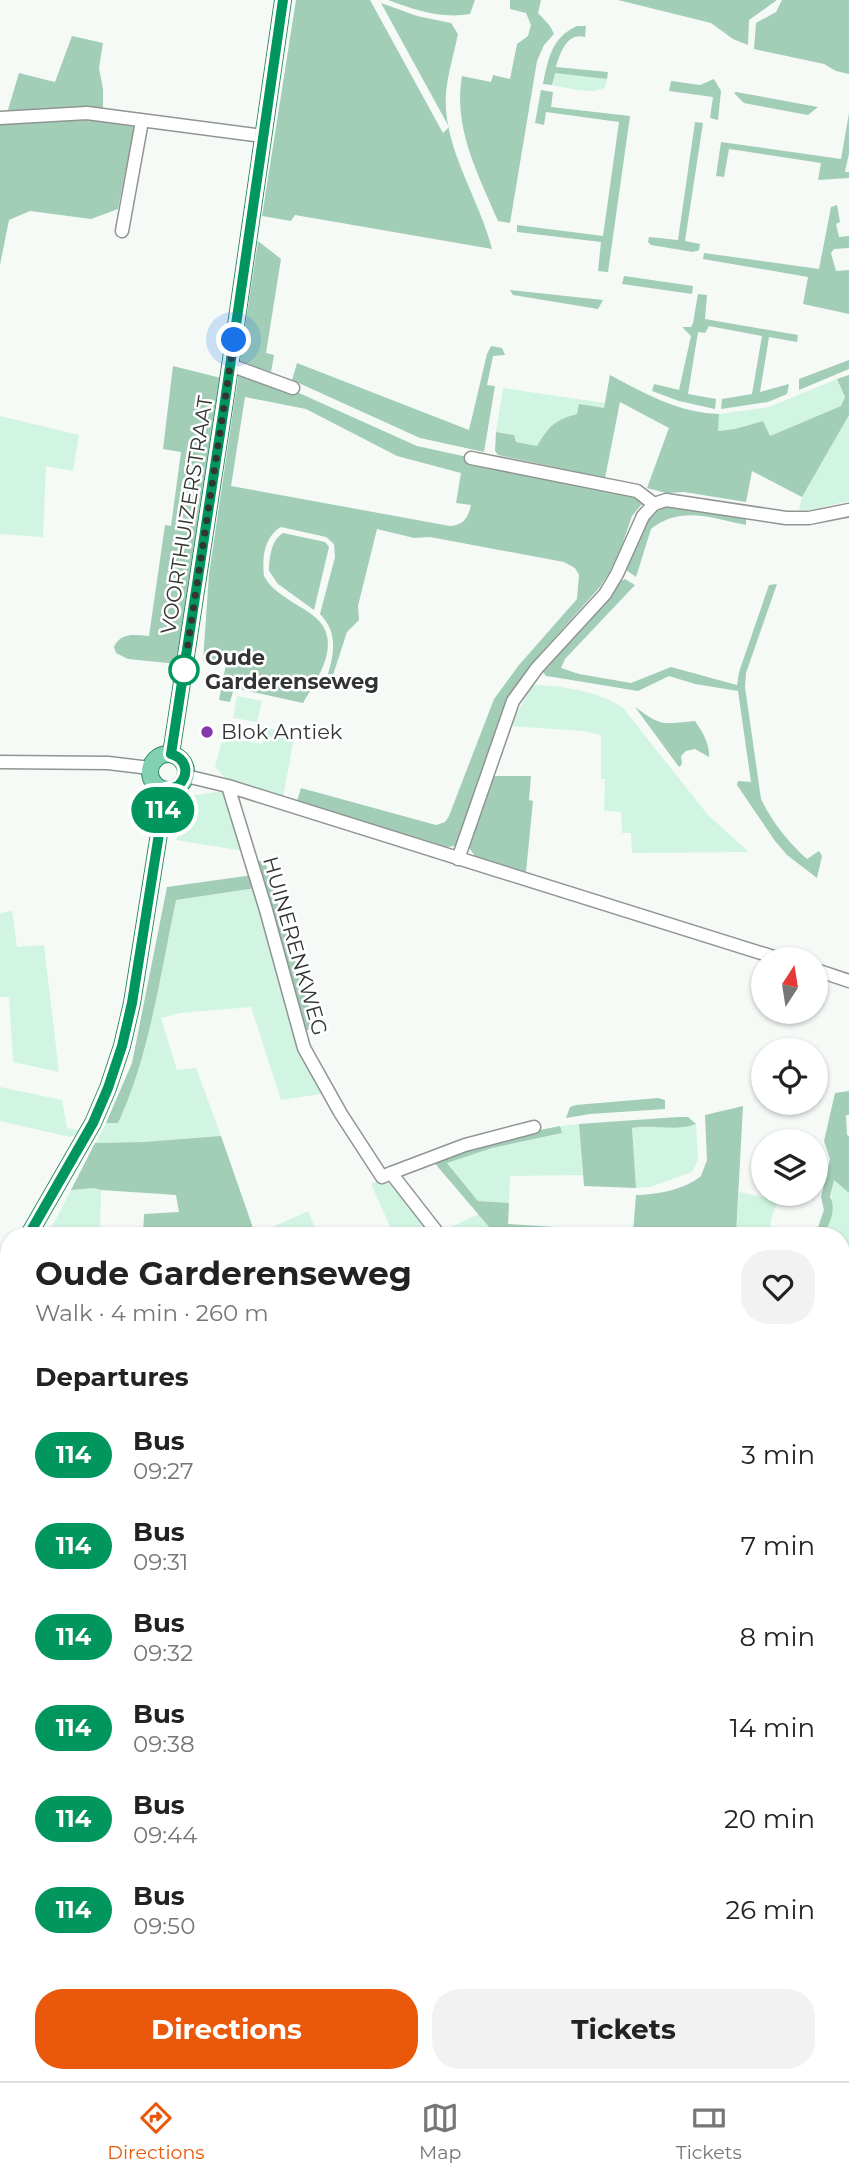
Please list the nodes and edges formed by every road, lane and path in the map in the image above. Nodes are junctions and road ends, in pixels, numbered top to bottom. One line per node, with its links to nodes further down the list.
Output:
1 (283, 0): 4 (main road, VOORTHUIZERSTRAAT)
2 (0, 118): 3 (street)
3 (142, 121): 4 (street); 5 (street)
4 (263, 136): 6 (main road, VOORTHUIZERSTRAAT)
5 (122, 231)
6 (230, 365): 7 (street); 11 (main road, VOORTHUIZERSTRAAT)
7 (293, 388)
8 (471, 458): 9 (street)
9 (654, 504): 10 (street); 17 (street)
10 (849, 510)
11 (171, 754): 13 (main road); 14 (main road)
12 (0, 762): 13 (street)
13 (150, 768): 16 (main road)
14 (186, 776): 15 (street); 16 (main road)
15 (228, 786): 17 (street); 22 (street, HUINERENKWEG)
16 (166, 790): 23 (main road)
17 (458, 859): 18 (street)
18 (751, 950)
19 (828, 974): 20 (street)
20 (849, 981)
21 (534, 1127): 22 (street)
22 (391, 1173): 24 (street, HUINERENKWEG)
23 (33, 1227)
24 (433, 1227)

